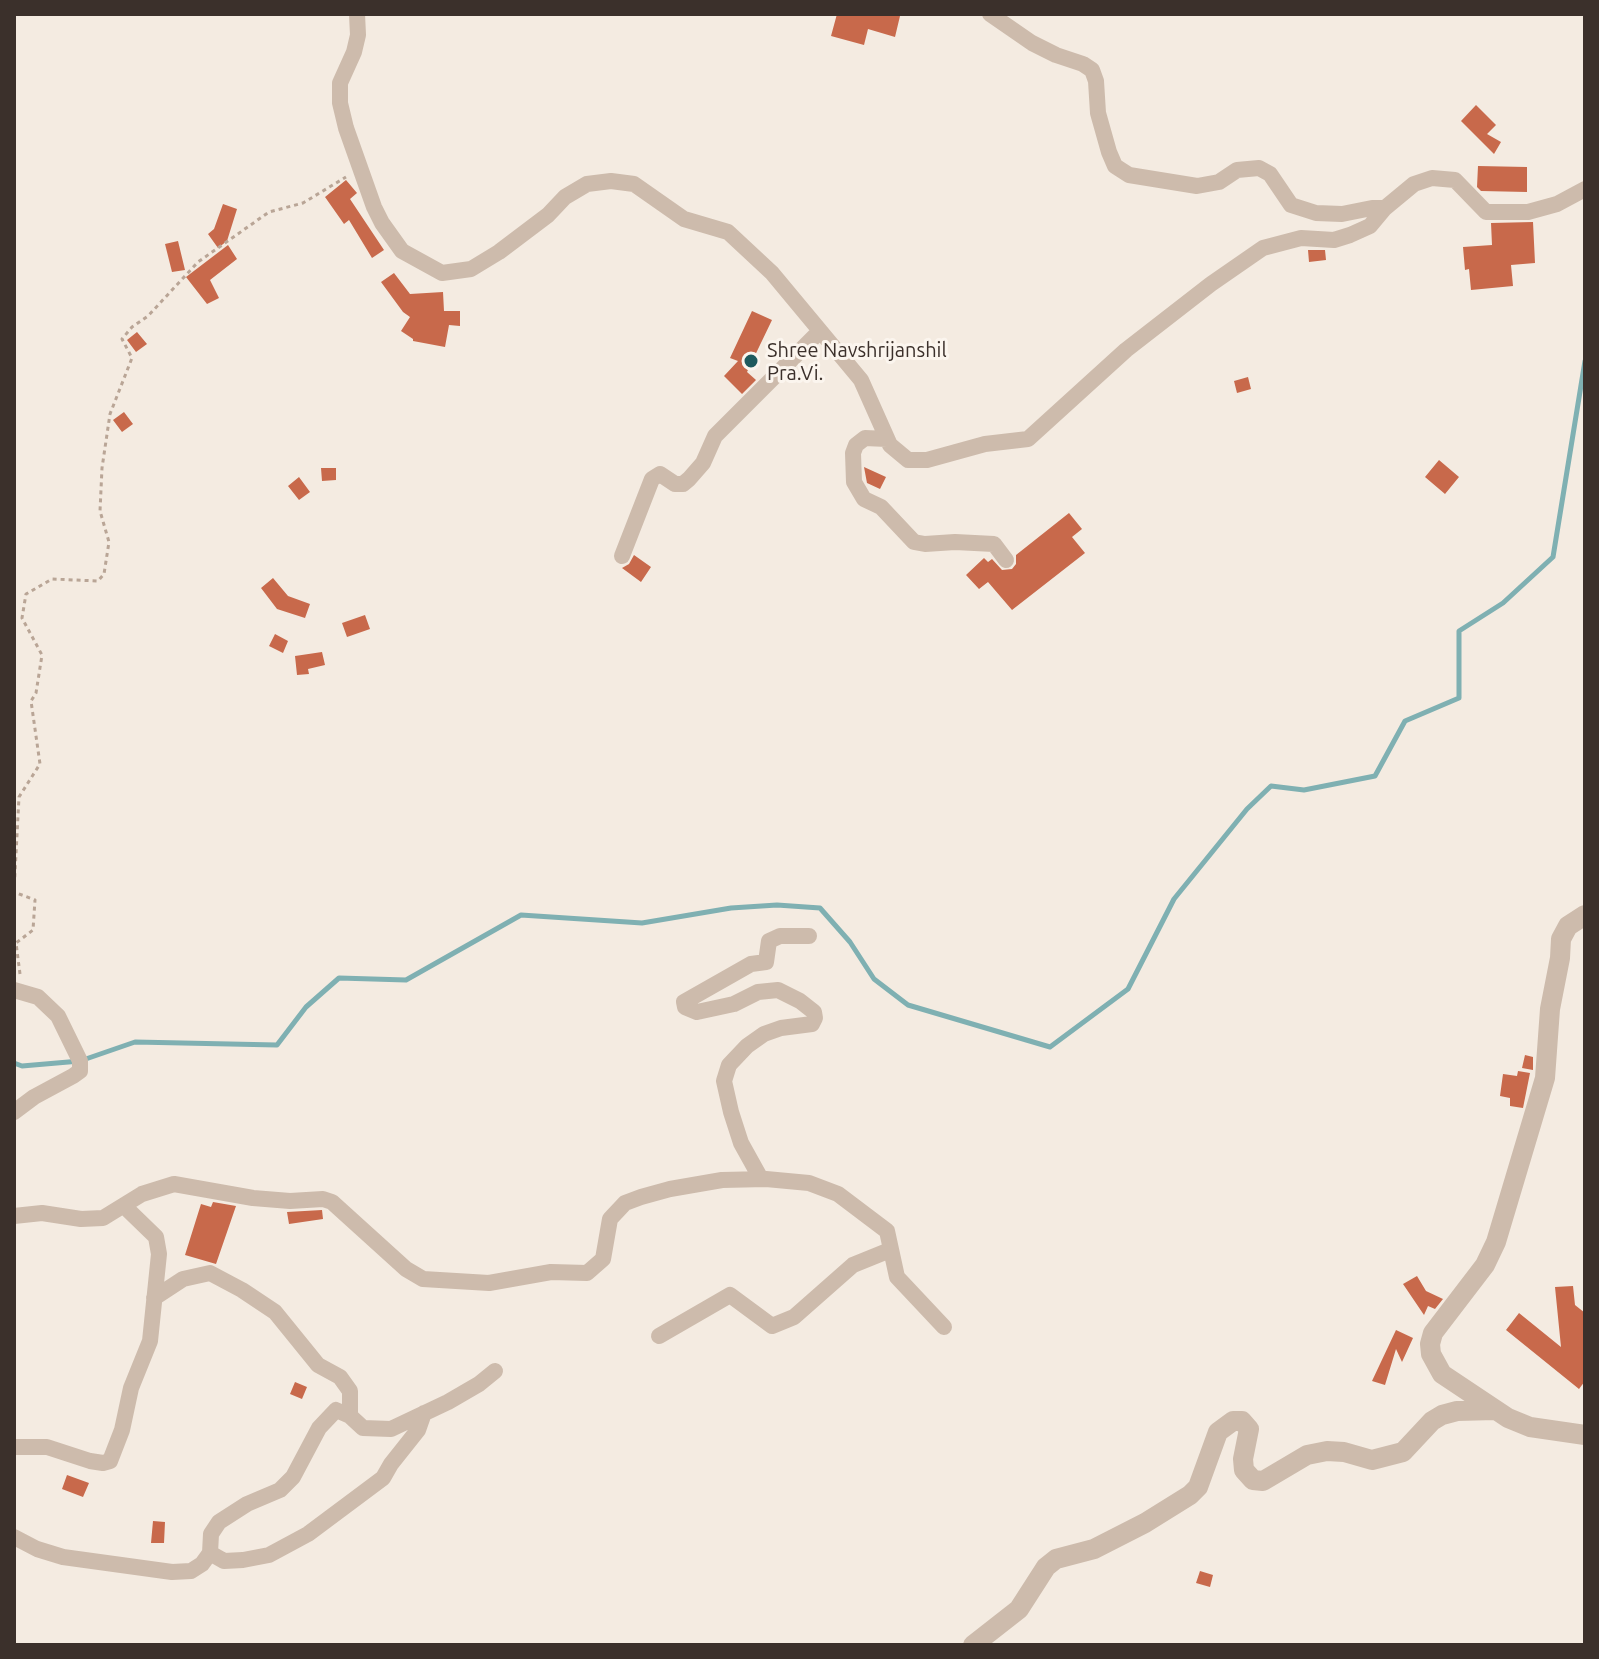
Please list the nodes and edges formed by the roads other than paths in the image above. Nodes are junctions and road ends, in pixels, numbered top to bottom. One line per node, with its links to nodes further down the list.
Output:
1 (357, 14): 5 (street)
2 (990, 14): 4 (street)
3 (1585, 189): 4 (street)
4 (1385, 208): 6 (street)
5 (819, 332): 6 (street); 7 (street)
6 (887, 439): 8 (street)
7 (622, 556)
8 (1006, 560)
9 (1585, 915): 21 (street)
10 (809, 936): 13 (street)
11 (19, 992): 12 (street)
12 (14, 1112)
13 (761, 1179): 14 (street); 16 (street)
14 (124, 1206): 15 (street); 17 (street)
15 (14, 1216)
16 (890, 1250): 18 (street); 19 (street)
17 (154, 1298): 23 (street); 25 (street)
18 (944, 1327)
19 (659, 1336)
20 (495, 1371): 22 (street)
21 (1495, 1410): 24 (street); 28 (street)
22 (424, 1413): 23 (street); 27 (street)
23 (350, 1416): 27 (street)
24 (1585, 1435)
25 (14, 1447)
26 (14, 1537): 27 (street)
27 (210, 1553)
28 (973, 1645)

